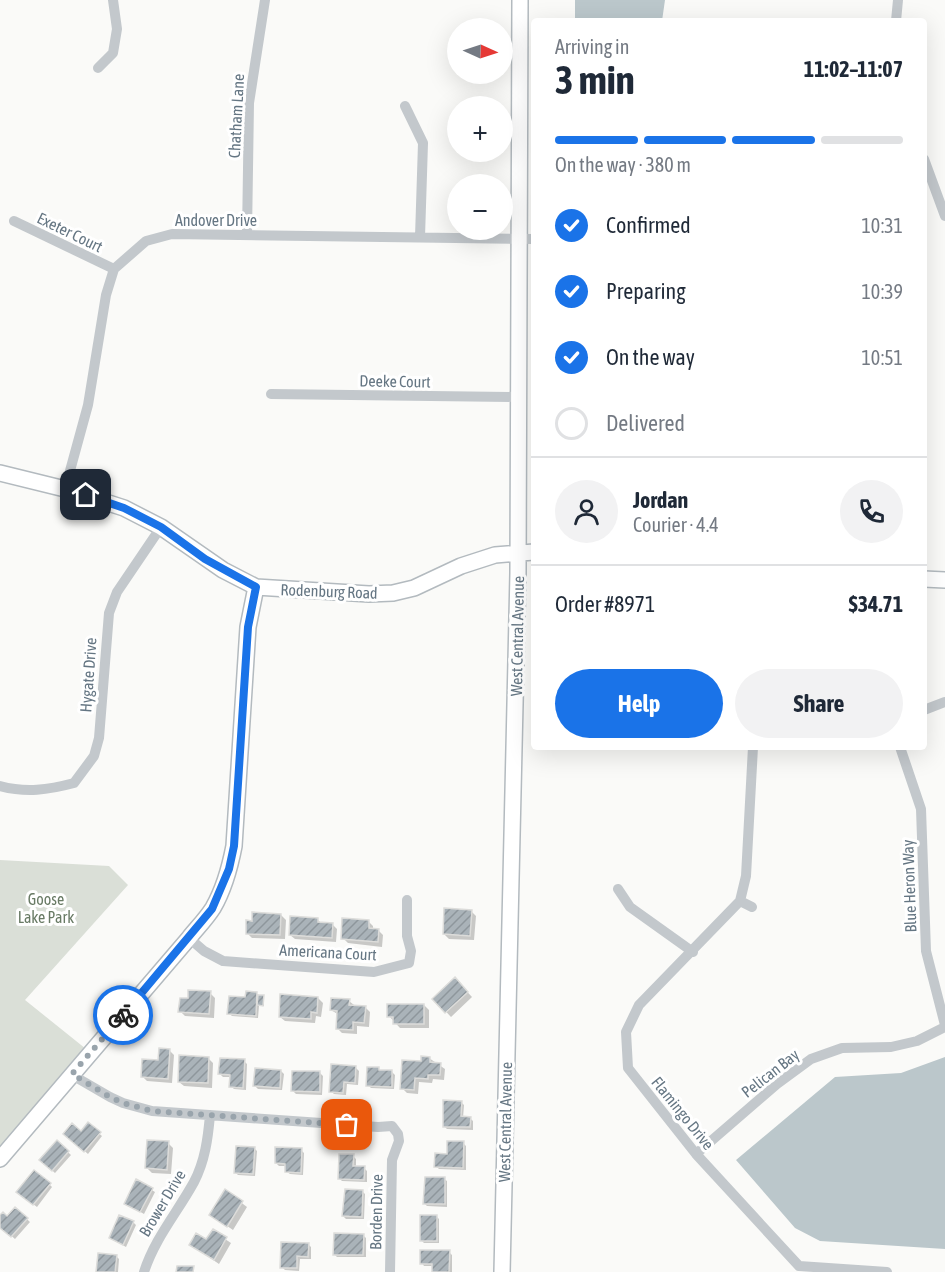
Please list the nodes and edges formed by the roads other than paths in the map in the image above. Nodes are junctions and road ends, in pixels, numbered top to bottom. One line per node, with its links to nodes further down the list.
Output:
1 (113, 0): 6 (street)
2 (265, 0): 11 (street, Chatham Lane)
3 (520, 0): 13 (street, West Central Avenue)
4 (898, 0): 5 (street)
5 (896, 18)
6 (98, 68)
7 (405, 106): 12 (street)
8 (927, 167): 9 (street)
9 (945, 216)
10 (14, 221): 14 (street, Exeter Court)
11 (247, 234): 12 (street, Andover Drive); 14 (street, Andover Drive)
12 (420, 237): 13 (street, Andover Drive)
13 (527, 239): 16 (street, West Central Avenue)
14 (114, 269): 18 (street)
15 (271, 394): 16 (street, Deeke Court)
16 (519, 397): 20 (street, West Central Avenue)
17 (0, 473): 18 (street, Rodenburg Road)
18 (65, 489): 19 (street, Rodenburg Road)
19 (161, 527): 24 (street, Rodenburg Road); 29 (street, Hygate Drive)
20 (518, 552): 21 (street, Rodenburg Road); 24 (street, Rodenburg Road); 43 (street, West Central Avenue)
21 (531, 552)
22 (927, 579): 23 (street)
23 (945, 580)
24 (256, 587): 34 (street)
25 (945, 702): 26 (street)
26 (927, 709)
27 (753, 750): 32 (street)
28 (901, 750): 36 (street, Blue Heron Way)
29 (0, 786)
30 (618, 889): 35 (street)
31 (407, 900): 34 (street, Americana Court)
32 (740, 901): 33 (street); 35 (street, Flamingo Drive)
33 (752, 907)
34 (189, 938): 37 (street)
35 (693, 952): 39 (street, Flamingo Drive)
36 (945, 1026): 39 (street, Pelican Bay)
37 (72, 1074): 38 (street, Borden Drive); 40 (street)
38 (210, 1115): 41 (street, Brower Drive); 42 (street, Borden Drive)
39 (696, 1154): 44 (street, Flamingo Drive)
40 (0, 1159)
41 (144, 1272)
42 (390, 1272)
43 (502, 1272)
44 (887, 1272)

